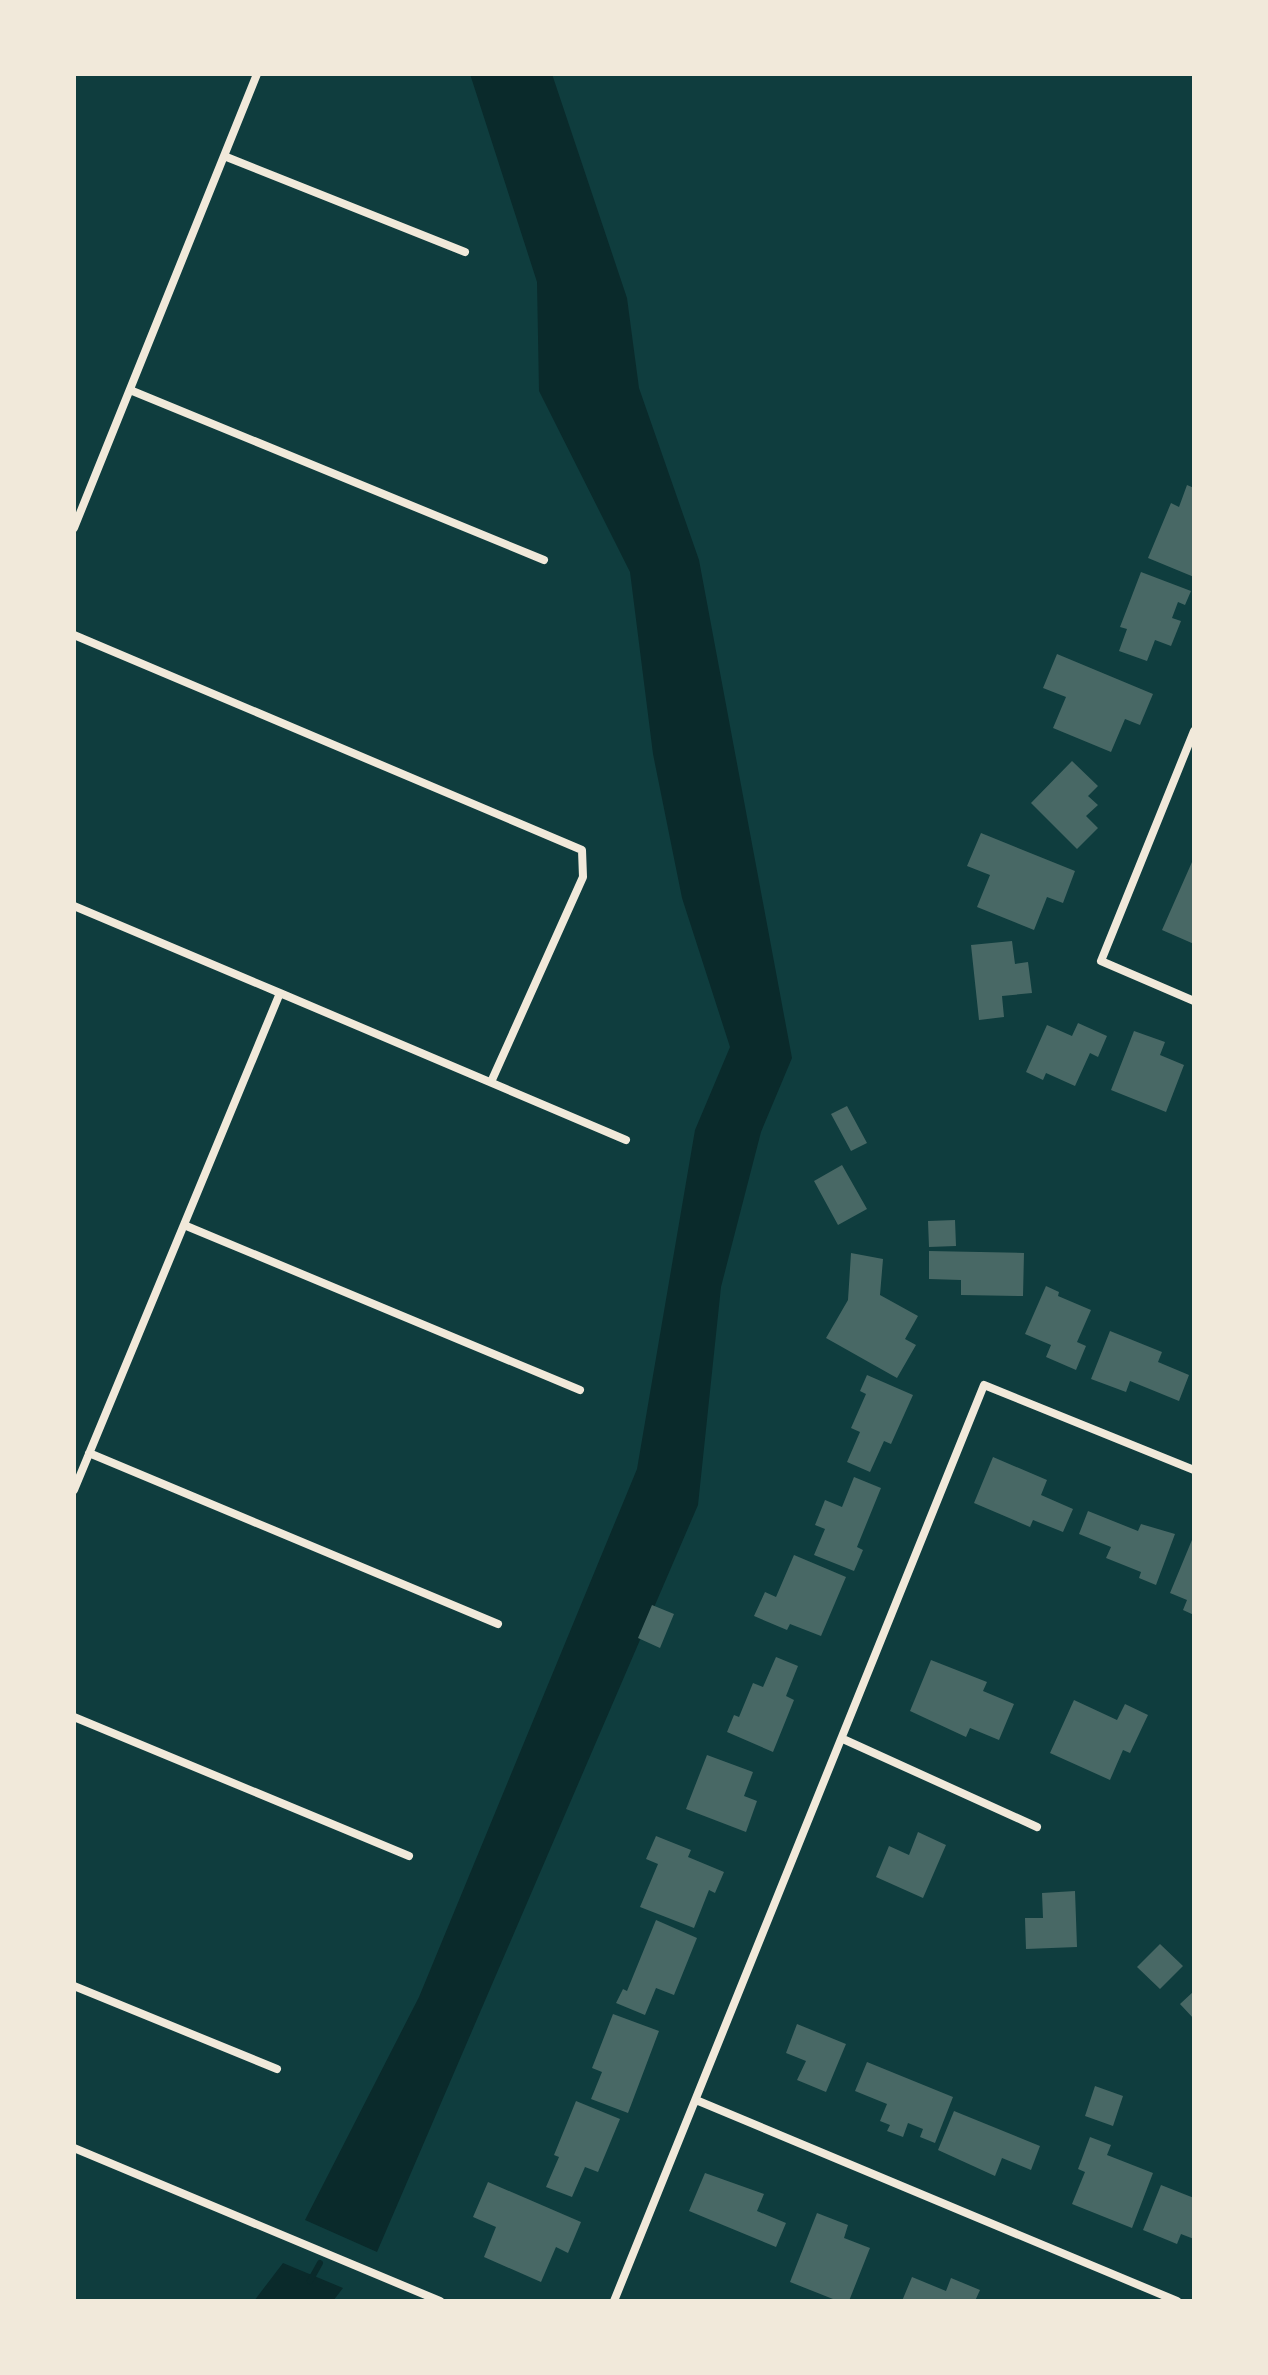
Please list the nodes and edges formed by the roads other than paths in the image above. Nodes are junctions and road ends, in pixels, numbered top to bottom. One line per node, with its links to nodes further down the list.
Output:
1 (257, 74): 2 (street)
2 (224, 156): 3 (street); 4 (street)
3 (465, 252)
4 (130, 390): 5 (street); 6 (street)
5 (74, 528)
6 (544, 560)
7 (74, 635): 12 (street)
8 (1194, 731): 11 (street)
9 (74, 906): 10 (street)
10 (280, 993): 12 (street); 14 (street)
11 (1194, 1001)
12 (491, 1082): 13 (street)
13 (626, 1140)
14 (184, 1225): 15 (street); 16 (street)
15 (580, 1390)
16 (89, 1453): 18 (street); 19 (street)
17 (1194, 1470): 21 (street)
18 (74, 1490)
19 (498, 1624)
20 (74, 1717): 23 (street)
21 (843, 1739): 22 (street); 26 (street)
22 (1037, 1827)
23 (409, 1856)
24 (74, 1986): 25 (street)
25 (277, 2069)
26 (696, 2100): 29 (street); 30 (street)
27 (74, 2148): 28 (street)
28 (440, 2301)
29 (614, 2301)
30 (1177, 2301)

